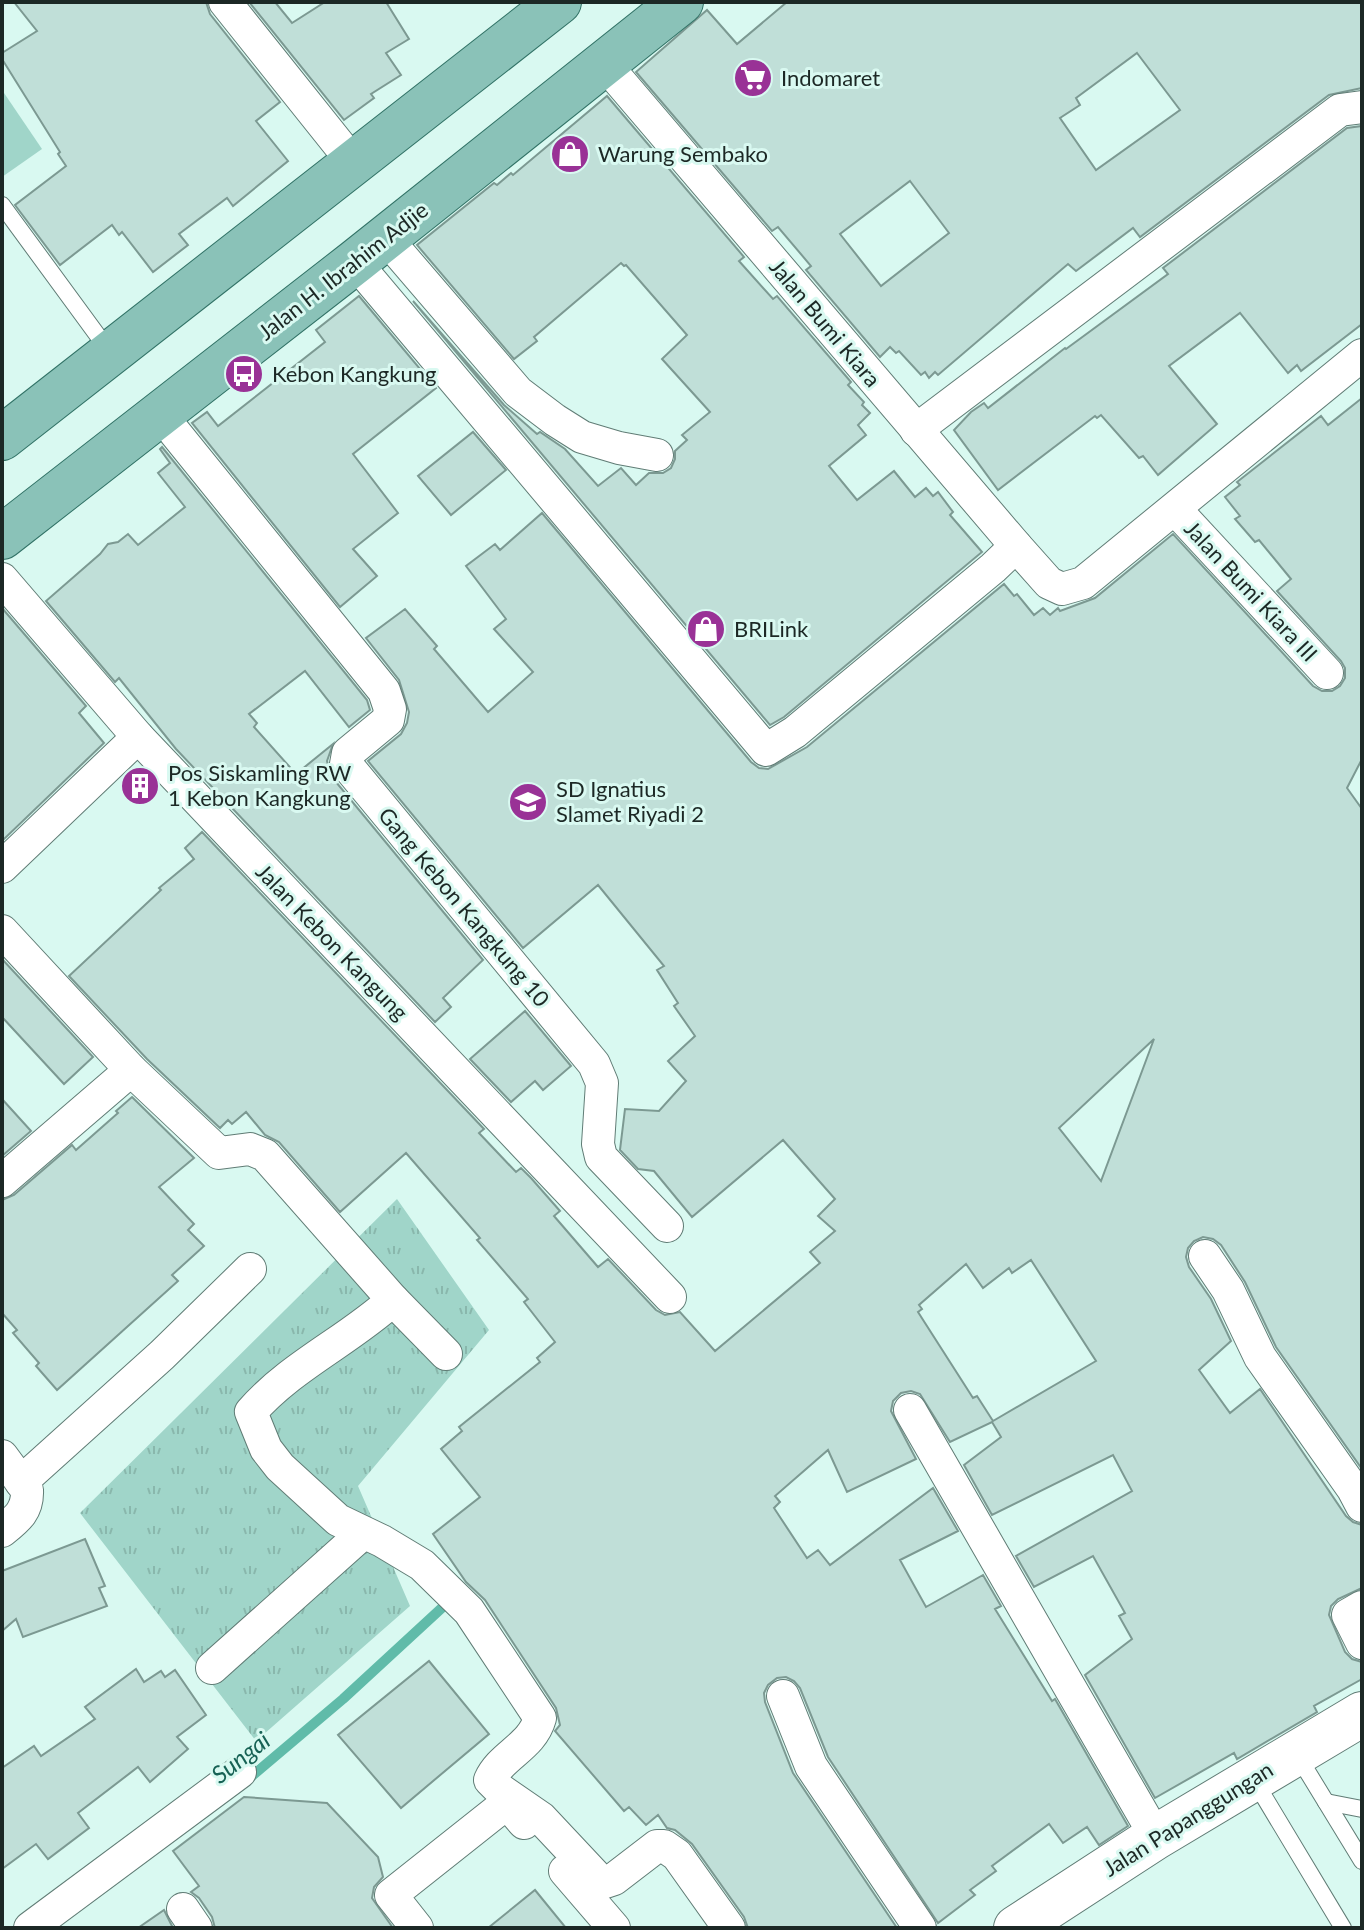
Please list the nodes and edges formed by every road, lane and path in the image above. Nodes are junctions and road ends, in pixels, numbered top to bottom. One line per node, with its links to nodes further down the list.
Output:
1 (225, 2): 6 (street)
2 (681, 2): 4 (main road, Jalan H. Ibrahim Adjie)
3 (542, 7): 6 (main road)
4 (604, 63): 8 (main road, Jalan H. Ibrahim Adjie); 12 (street, Jalan Bumi Kiara)
5 (1362, 107): 12 (street)
6 (352, 161): 9 (main road)
7 (2, 205): 9 (lane)
8 (370, 250): 11 (main road, Jalan H. Ibrahim Adjie); 14 (street); 17 (street)
9 (110, 352): 13 (main road)
10 (1362, 355): 15 (street)
11 (160, 414): 16 (main road, Jalan H. Ibrahim Adjie); 25 (street, Gang Kebon Kangkung 10)
12 (916, 430): 17 (street, Jalan Bumi Kiara)
13 (2, 438)
14 (657, 455)
15 (1175, 509): 17 (street, Jalan Bumi Kiara); 19 (street, Jalan Bumi Kiara III)
16 (2, 537)
17 (1016, 546)
18 (2, 579): 20 (street, Jalan Kebon Kangung)
19 (1327, 673)
20 (138, 737): 21 (street); 28 (street, Jalan Kebon Kangung)
21 (2, 867)
22 (2, 931): 23 (street)
23 (131, 1070): 24 (street); 29 (street)
24 (2, 1181)
25 (667, 1226)
26 (1205, 1256): 34 (street)
27 (250, 1269): 33 (street)
28 (670, 1297)
29 (393, 1300): 30 (street); 36 (street)
30 (446, 1354)
31 (910, 1410): 47 (street)
32 (2, 1456): 33 (street)
33 (21, 1482): 35 (street)
34 (1362, 1506)
35 (2, 1531)
36 (363, 1533): 39 (street); 52 (street)
37 (1362, 1607): 38 (street)
38 (1362, 1643)
39 (212, 1668)
40 (783, 1696): 53 (street)
41 (1362, 1714): 42 (street, Jalan Papanggungan)
42 (1296, 1753): 44 (street, Jalan Papanggungan); 45 (lane)
43 (240, 1772): 50 (street)
44 (1253, 1779): 47 (street, Jalan Papanggungan); 55 (lane)
45 (1326, 1802): 46 (lane); 48 (lane)
46 (1362, 1809)
47 (1156, 1837): 54 (street, Jalan Papanggungan)
48 (1362, 1861)
49 (611, 1927): 51 (street)
50 (30, 1928)
51 (417, 1928)
52 (729, 1928)
53 (920, 1928)
54 (1016, 1928)
55 (1343, 1928)

